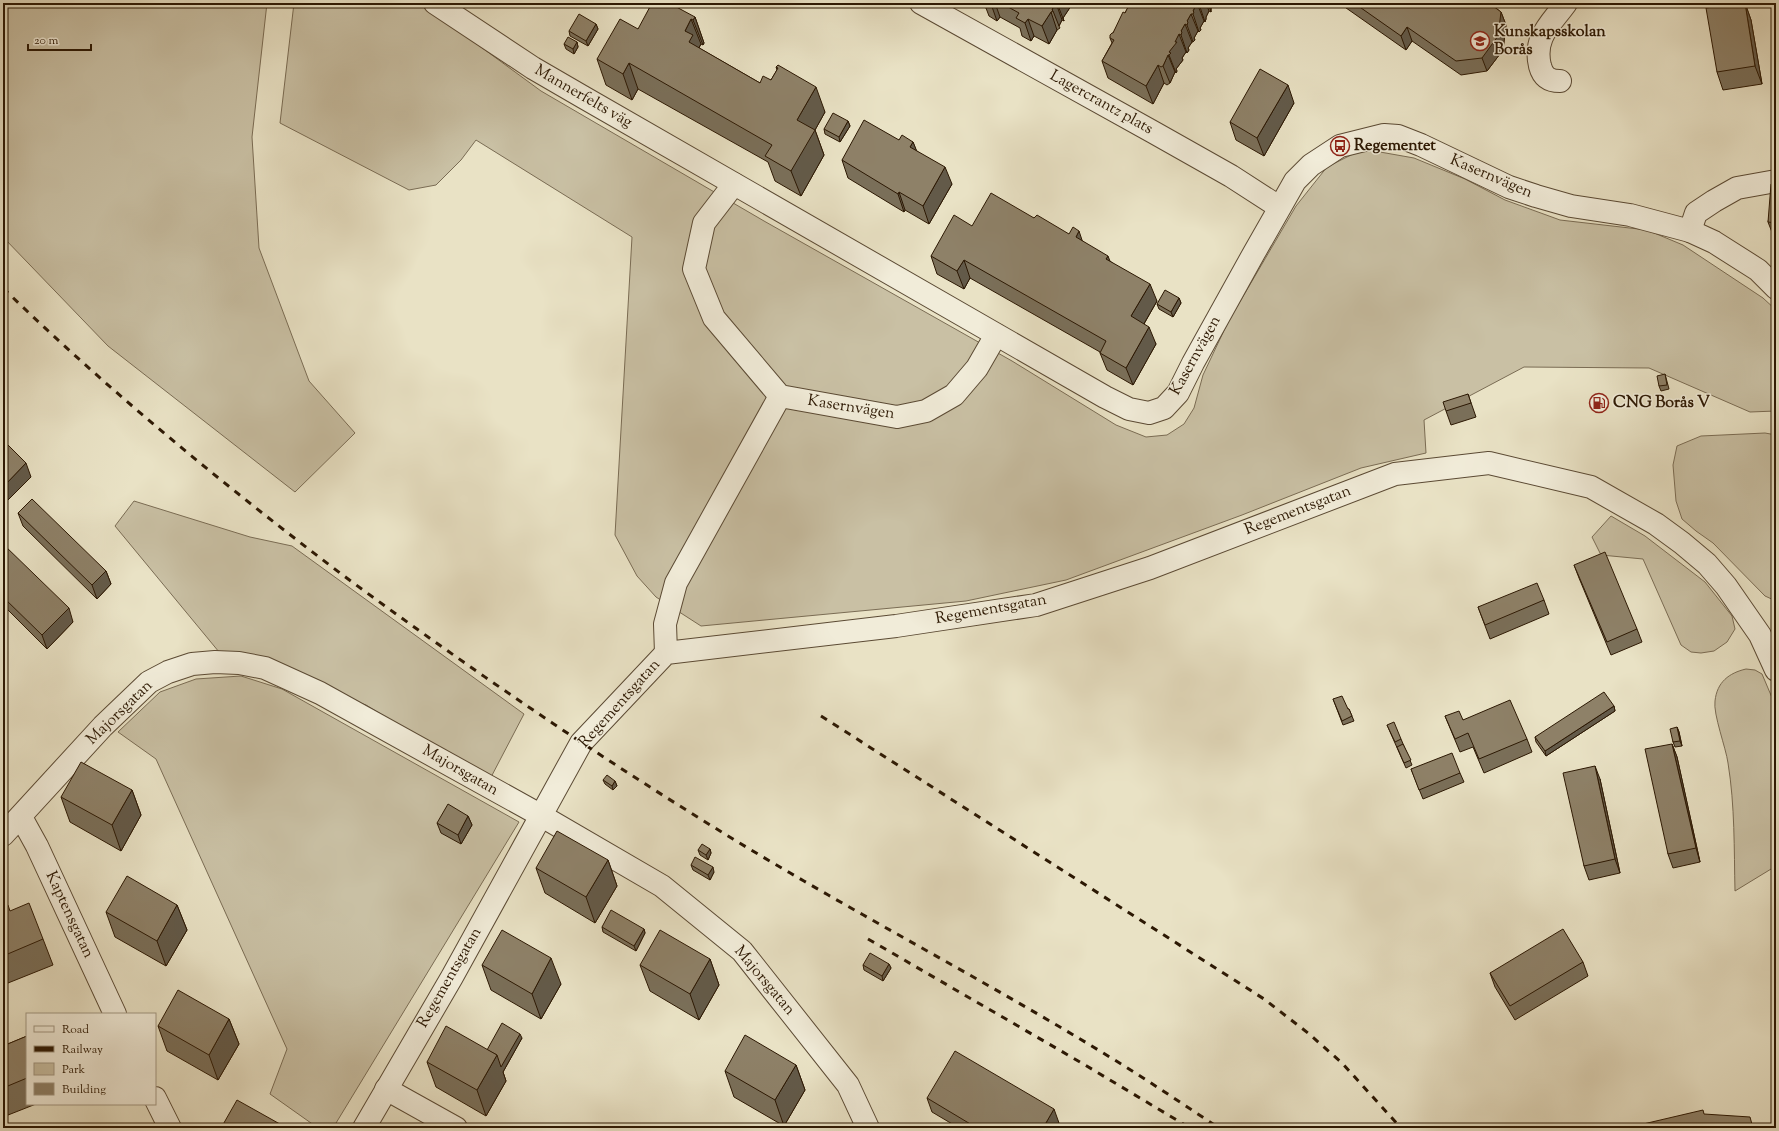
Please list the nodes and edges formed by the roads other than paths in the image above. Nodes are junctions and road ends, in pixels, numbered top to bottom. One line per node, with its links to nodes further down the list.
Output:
1 (921, 3): 7 (street, Lagercrantz plats)
2 (1566, 3): 4 (street)
3 (440, 4): 6 (street, Mannerfelts väg)
4 (1560, 81)
5 (1776, 181): 8 (street)
6 (734, 184): 10 (street, Mannerfelts väg); 11 (street)
7 (1280, 207): 8 (street, Kasernvägen); 10 (street, Kasernvägen)
8 (1690, 231): 9 (street, Kasernvägen)
9 (1776, 288)
10 (996, 335): 11 (street, Kasernvägen)
11 (780, 396): 13 (street)
12 (1770, 640): 13 (street, Regementsgatan); 14 (street, Regementsgatan)
13 (666, 653): 15 (street, Regementsgatan)
14 (1776, 670)
15 (540, 816): 16 (street, Majorsgatan); 19 (street, Regementsgatan); 24 (street, Majorsgatan)
16 (21, 817): 17 (street, Majorsgatan); 18 (street, Kaptensgatan)
17 (3, 835)
18 (115, 1013)
19 (386, 1088): 22 (street, Regementsgatan); 23 (street)
20 (156, 1100): 21 (street)
21 (170, 1128)
22 (364, 1128)
23 (456, 1128)
24 (868, 1128)

